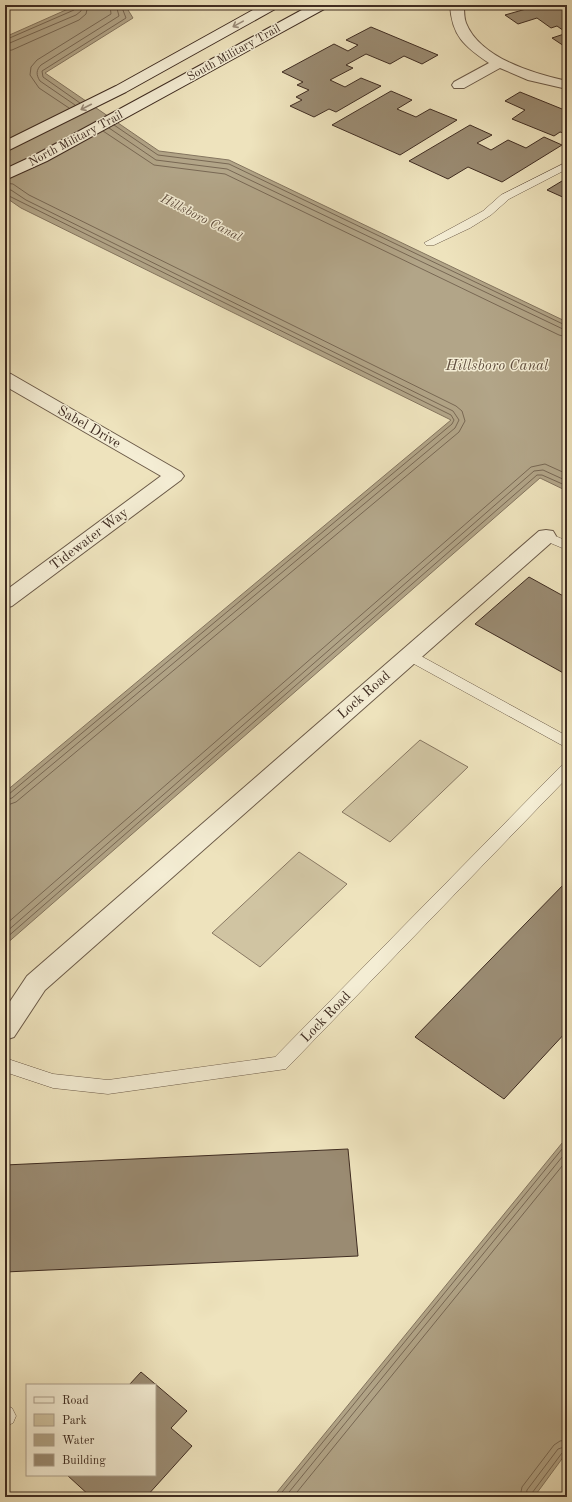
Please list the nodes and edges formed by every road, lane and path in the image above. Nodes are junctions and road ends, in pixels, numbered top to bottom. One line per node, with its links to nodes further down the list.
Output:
1 (272, 5): 7 (street, South Military Trail, one-way to 7)
2 (322, 5): 8 (street, South Military Trail)
3 (457, 5): 4 (street)
4 (499, 63): 5 (street); 6 (street)
5 (459, 85)
6 (567, 85)
7 (121, 89): 9 (street, North Military Trail, one-way to 9)
8 (146, 102): 11 (street, North Military Trail)
9 (5, 147)
10 (567, 165): 12 (lane)
11 (5, 175)
12 (430, 244)
13 (5, 378): 14 (street, Sabel Drive)
14 (174, 476): 17 (street, Tidewater Way)
15 (546, 536): 16 (lane, Lock Road); 18 (street, Lock Road)
16 (567, 546)
17 (5, 601)
18 (410, 655): 19 (lane); 21 (street, Lock Road)
19 (567, 743)
20 (567, 769): 22 (lane, Lock Road)
21 (5, 1030)
22 (5, 1065)

